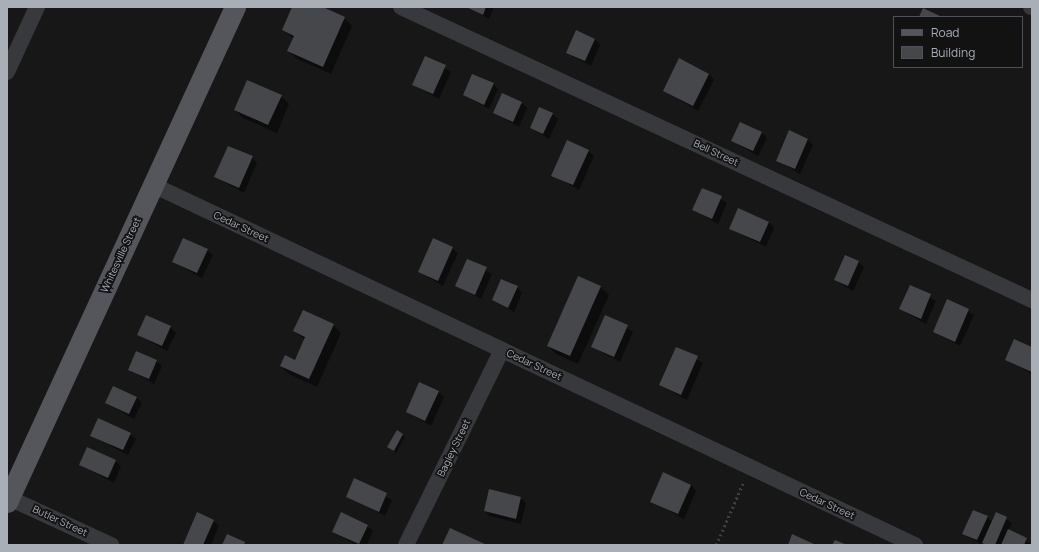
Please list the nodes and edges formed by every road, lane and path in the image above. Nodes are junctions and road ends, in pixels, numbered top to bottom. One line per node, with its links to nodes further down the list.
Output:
1 (37, 7): 4 (street)
2 (235, 7): 5 (main road, Whitesville Street)
3 (401, 7): 6 (street, Bell Street)
4 (7, 72)
5 (153, 185): 7 (street, Cedar Street); 9 (main road, Whitesville Street)
6 (1032, 300)
7 (502, 350): 8 (street, Cedar Street); 11 (street, Bagley Street)
8 (749, 468): 12 (path); 13 (street, Cedar Street)
9 (8, 499): 10 (street, Butler Street)
10 (111, 545)
11 (406, 545)
12 (716, 545)
13 (915, 545)

